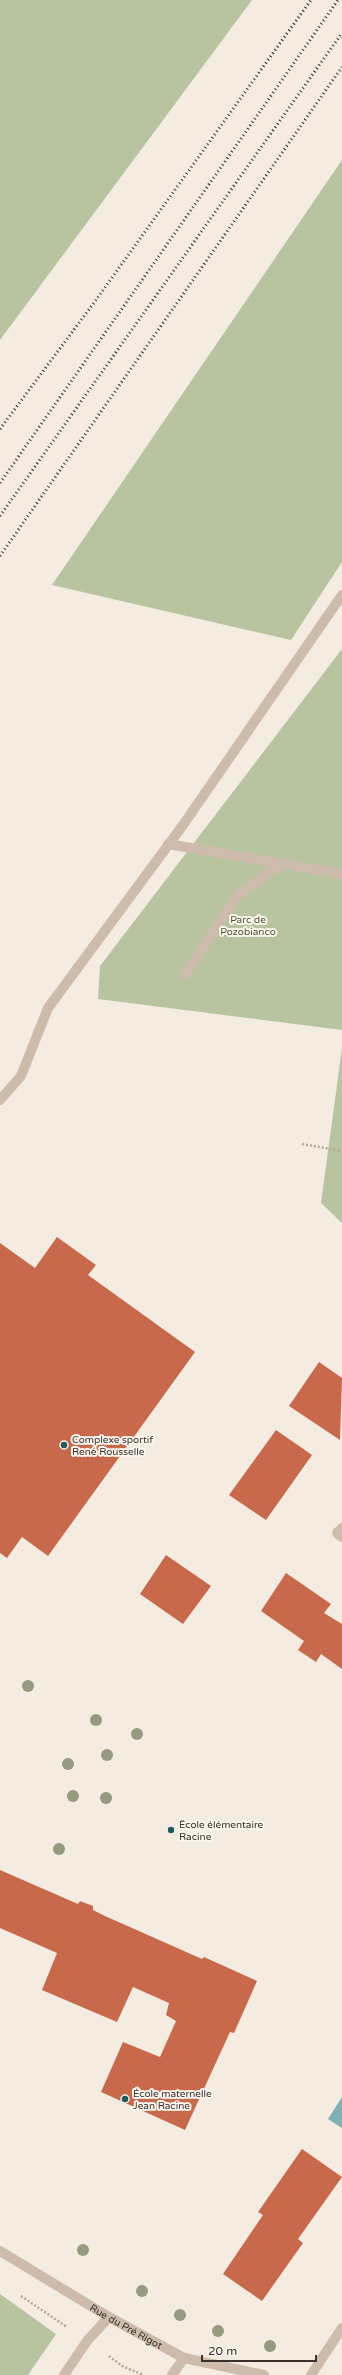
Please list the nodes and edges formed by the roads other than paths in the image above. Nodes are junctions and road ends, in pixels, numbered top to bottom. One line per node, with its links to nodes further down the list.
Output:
1 (342, 595): 2 (street)
2 (168, 844): 3 (street); 6 (street)
3 (282, 864): 4 (street); 5 (street)
4 (342, 874)
5 (185, 975)
6 (0, 1100)
7 (342, 1528): 8 (street)
8 (342, 1537)
9 (0, 2251): 10 (street, Rue du Pré Rigot)
10 (109, 2317): 12 (street, Rue du Pré Rigot); 13 (street)
11 (342, 2328): 16 (street)
12 (184, 2358): 14 (street); 15 (street, Rue du Pré Rigot)
13 (64, 2375)
14 (172, 2375)
15 (264, 2375)
16 (311, 2375)

